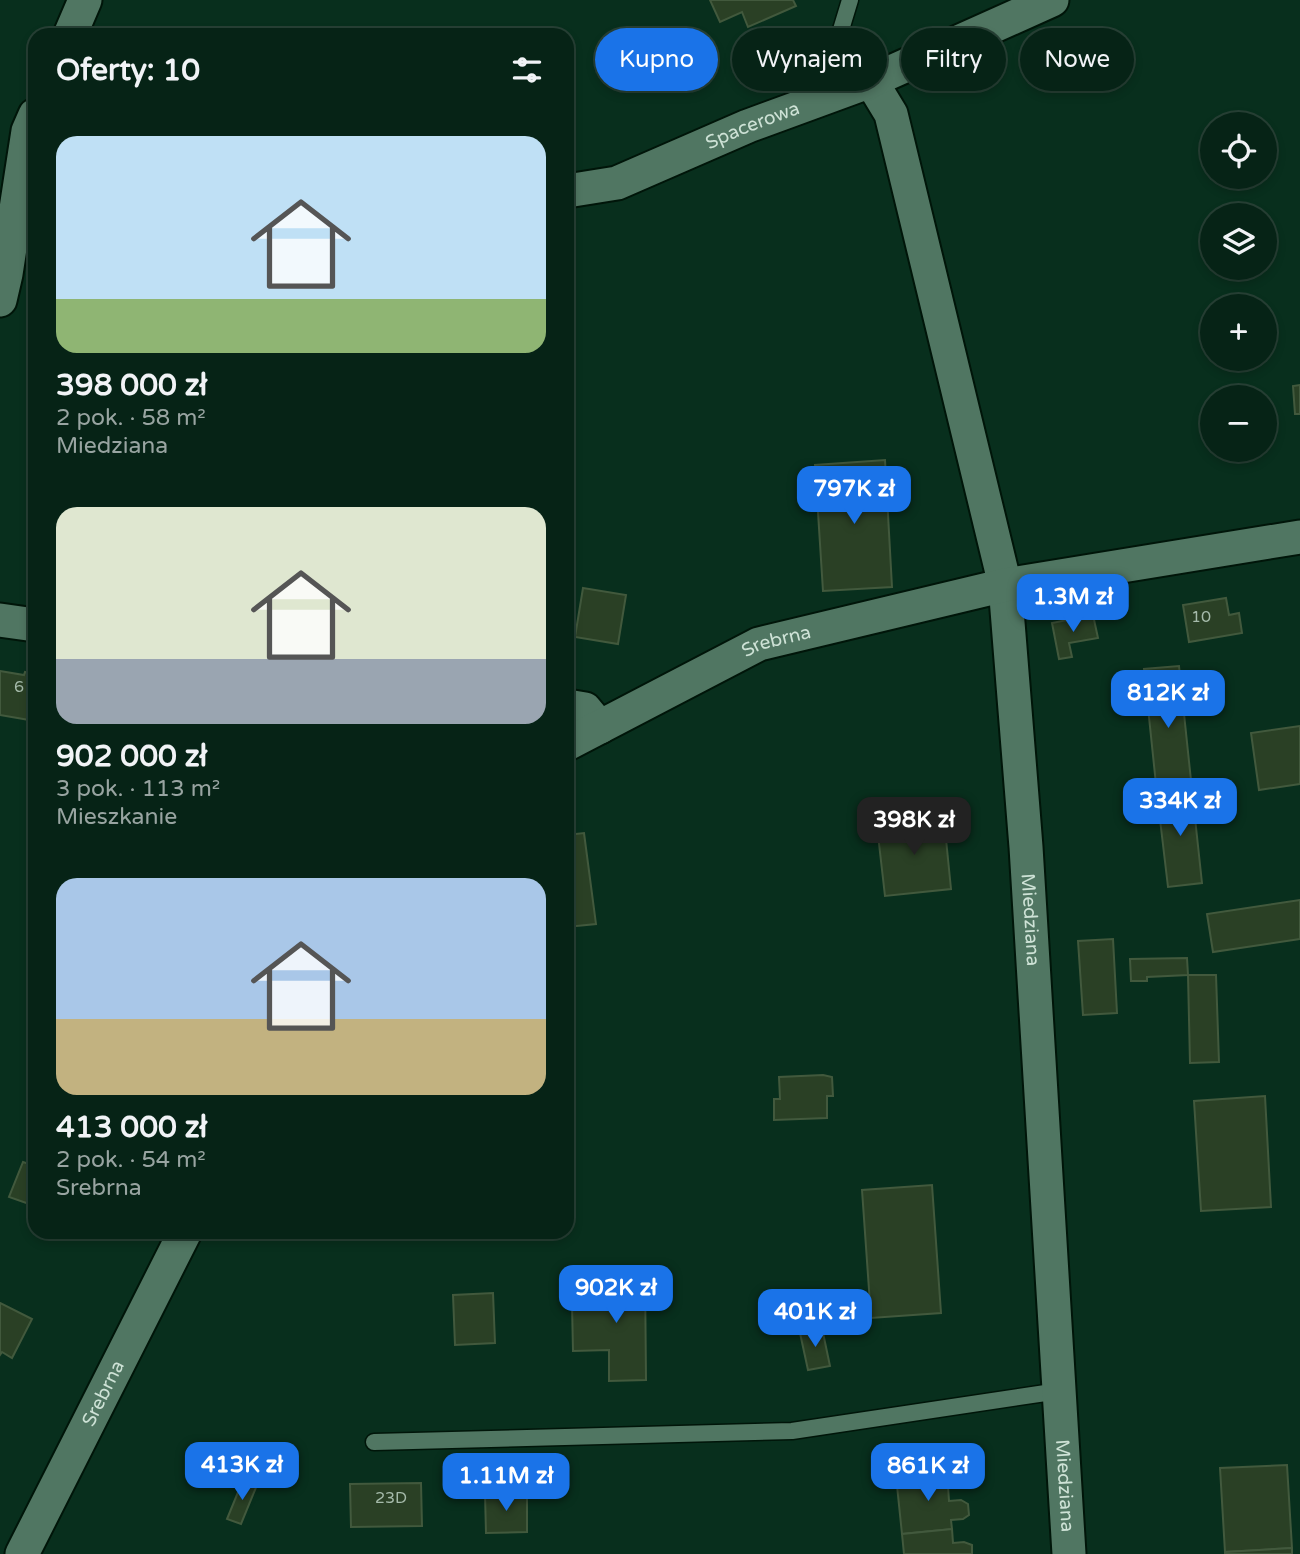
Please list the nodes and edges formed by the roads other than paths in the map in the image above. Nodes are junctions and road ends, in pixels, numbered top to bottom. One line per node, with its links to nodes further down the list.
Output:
1 (85, 0): 4 (street)
2 (850, 0): 5 (lane)
3 (1052, 0): 6 (street, Spacerowa)
4 (73, 28)
5 (842, 28)
6 (887, 74)
7 (844, 91): 10 (street, Spacerowa)
8 (877, 91): 13 (street, Miedziana)
9 (28, 131): 11 (street)
10 (574, 190)
11 (14, 281)
12 (1300, 537): 13 (street)
13 (1004, 585): 17 (street, Srebrna); 20 (street, Miedziana)
14 (0, 620): 15 (street)
15 (28, 624)
16 (574, 707): 17 (street)
17 (600, 727): 18 (street, Srebrna)
18 (574, 740)
19 (181, 1239): 22 (street, Srebrna)
20 (1059, 1391): 21 (lane); 23 (street, Miedziana)
21 (374, 1442)
22 (22, 1554)
23 (1069, 1554)

